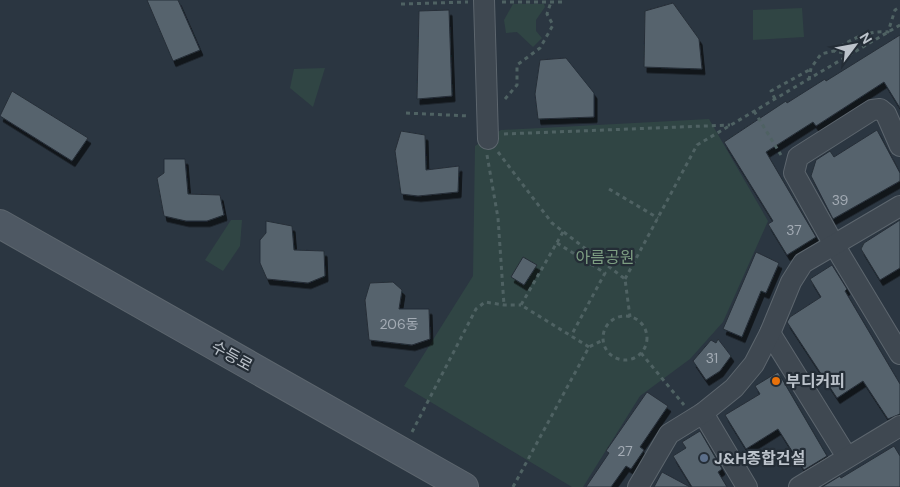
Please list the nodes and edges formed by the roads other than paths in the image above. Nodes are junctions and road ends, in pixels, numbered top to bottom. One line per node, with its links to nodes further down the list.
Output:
1 (484, 1): 2 (street)
2 (489, 134)
3 (900, 146): 6 (street)
4 (900, 206): 6 (street)
5 (0, 224): 12 (street, 수등로)
6 (833, 244): 7 (street); 8 (street)
7 (770, 333): 9 (street); 11 (street)
8 (900, 354)
9 (703, 413): 13 (street); 14 (street)
10 (900, 426): 11 (street)
11 (847, 457): 15 (street)
12 (464, 487)
13 (638, 487)
14 (747, 487)
15 (799, 487)

